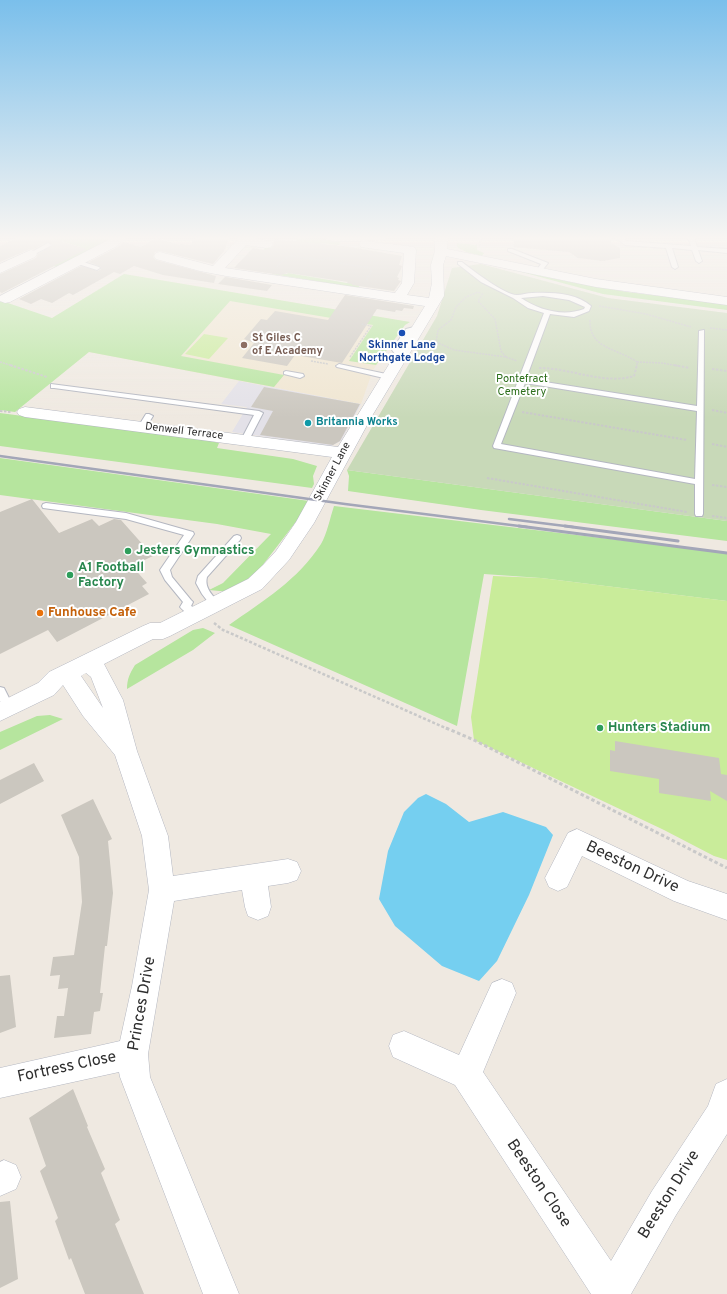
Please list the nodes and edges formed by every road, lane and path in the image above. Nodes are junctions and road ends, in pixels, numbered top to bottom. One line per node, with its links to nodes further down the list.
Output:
1 (395, 297): 8 (street)
2 (436, 297): 10 (street, Skinner Lane)
3 (466, 297): 16 (path)
4 (480, 297): 16 (path)
5 (515, 297): 12 (lane)
6 (562, 297): 11 (lane)
7 (698, 297): 9 (street)
8 (399, 298): 10 (street)
9 (727, 301)
10 (433, 303): 26 (street, Skinner Lane)
11 (584, 304): 13 (lane); 15 (path)
12 (548, 312): 13 (lane); 21 (lane)
13 (581, 313): 20 (path)
14 (361, 324): 18 (path)
15 (702, 331): 23 (lane)
16 (506, 357): 21 (path)
17 (311, 361): 22 (path)
18 (347, 361)
19 (0, 362): 27 (path)
20 (637, 362): 21 (path); 23 (path)
21 (527, 364): 28 (lane)
22 (339, 366): 26 (lane)
23 (702, 370): 30 (lane)
24 (286, 373): 25 (lane)
25 (300, 376)
26 (388, 377): 35 (street, Skinner Lane)
27 (51, 378)
28 (521, 380): 30 (lane); 31 (lane)
29 (54, 386): 33 (lane)
30 (701, 409): 34 (lane)
31 (510, 410): 34 (path); 37 (lane)
32 (25, 412): 33 (street, Denwell Terrace)
33 (245, 440): 35 (street, Denwell Terrace)
34 (700, 443): 37 (lane)
35 (342, 453): 41 (street, Skinner Lane)
36 (487, 478): 39 (path)
37 (699, 482): 39 (lane)
38 (46, 506): 41 (lane)
39 (699, 514)
40 (237, 538): 41 (lane)
41 (208, 614): 42 (street, Skinner Lane); 44 (path)
42 (82, 673): 43 (street, Skinner Lane); 48 (street, Princes Drive)
43 (3, 703)
44 (727, 868)
45 (288, 871): 46 (street)
46 (253, 876): 48 (street); 49 (street)
47 (558, 878): 50 (street, Beeston Drive)
48 (162, 890): 53 (street, Princes Drive)
49 (258, 907)
50 (727, 907)
51 (502, 993): 54 (street)
52 (404, 1046): 54 (street)
53 (133, 1054): 55 (street, Fortress Close); 58 (street, Princes Drive)
54 (466, 1074): 57 (street, Beeston Close)
55 (0, 1083)
56 (725, 1108): 57 (street, Beeston Drive)
57 (611, 1293)
58 (220, 1294)

